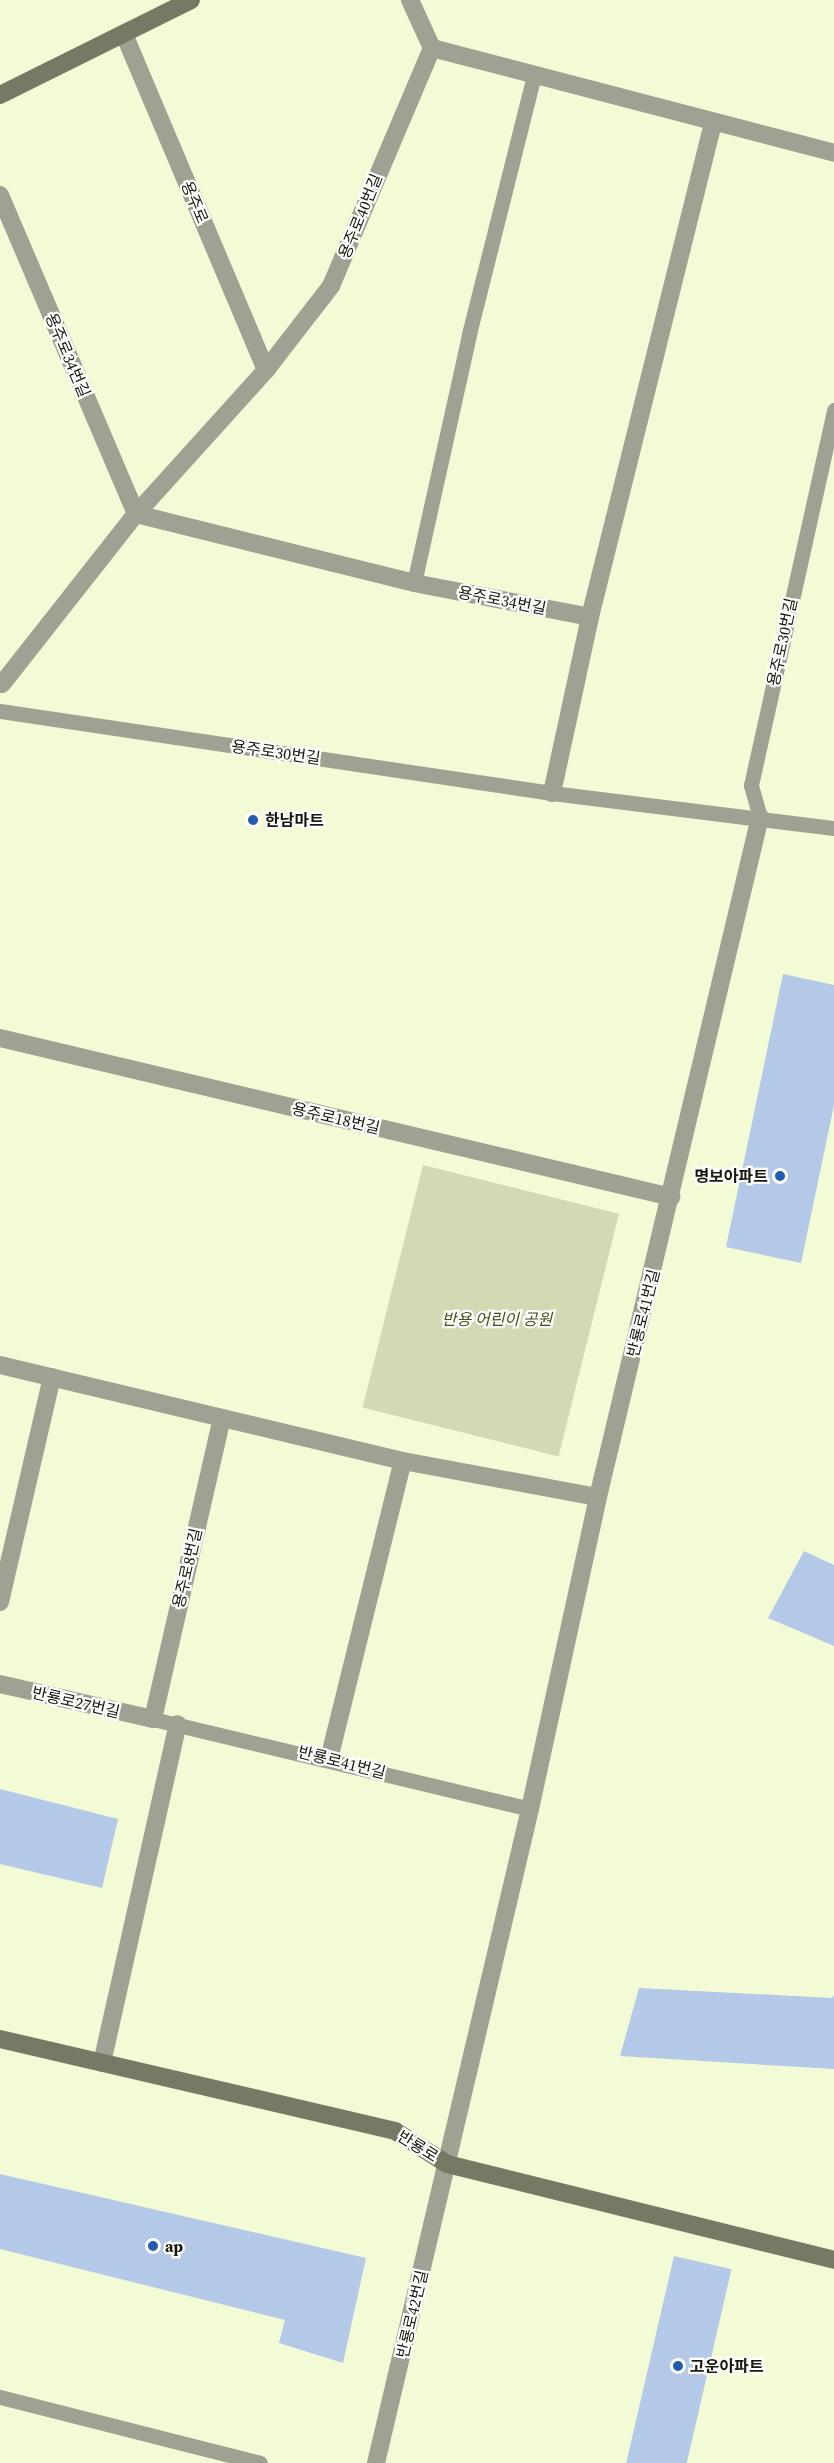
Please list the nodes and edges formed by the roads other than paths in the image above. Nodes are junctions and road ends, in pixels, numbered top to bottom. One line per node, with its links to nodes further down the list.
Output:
1 (190, 0): 3 (street)
2 (410, 0): 4 (street)
3 (124, 34): 6 (street); 10 (street, 용주로)
4 (432, 48): 5 (street); 10 (street, 용주로40번길)
5 (534, 75): 7 (street); 13 (lane)
6 (0, 95)
7 (713, 123): 8 (street); 14 (street)
8 (834, 153)
9 (0, 195): 12 (street, 용주로34번길)
10 (266, 370): 12 (street)
11 (834, 410): 18 (lane, 용주로30번길)
12 (136, 514): 13 (street, 용주로34번길); 15 (street)
13 (414, 583): 14 (street, 용주로34번길)
14 (590, 618): 17 (street)
15 (1, 685)
16 (0, 711): 17 (lane, 용주로30번길)
17 (552, 793): 18 (lane, 용주로30번길)
18 (760, 817): 19 (lane, 용주로30번길); 21 (street, 반룡로41번길)
19 (834, 828)
20 (0, 1038): 21 (street, 용주로18번길)
21 (671, 1197): 26 (street, 반룡로41번길)
22 (0, 1365): 23 (street)
23 (52, 1377): 24 (street); 27 (street)
24 (222, 1418): 25 (street); 29 (street, 용주로8번길)
25 (403, 1461): 26 (street); 31 (street)
26 (598, 1497): 32 (street, 반룡로41번길)
27 (0, 1602)
28 (0, 1684): 29 (street, 반룡로27번길)
29 (153, 1719): 30 (lane, 반룡로41번길)
30 (178, 1724): 31 (lane, 반룡로41번길); 34 (street)
31 (329, 1759): 32 (lane, 반룡로41번길)
32 (530, 1809): 35 (street, 반룡로41번길)
33 (0, 2039): 34 (street, 반룡로)
34 (102, 2063): 35 (street, 반룡로)
35 (447, 2164): 36 (street, 반룡로); 39 (street, 반룡로42번길)
36 (834, 2260)
37 (0, 2397): 38 (lane)
38 (260, 2463)
39 (376, 2463)

